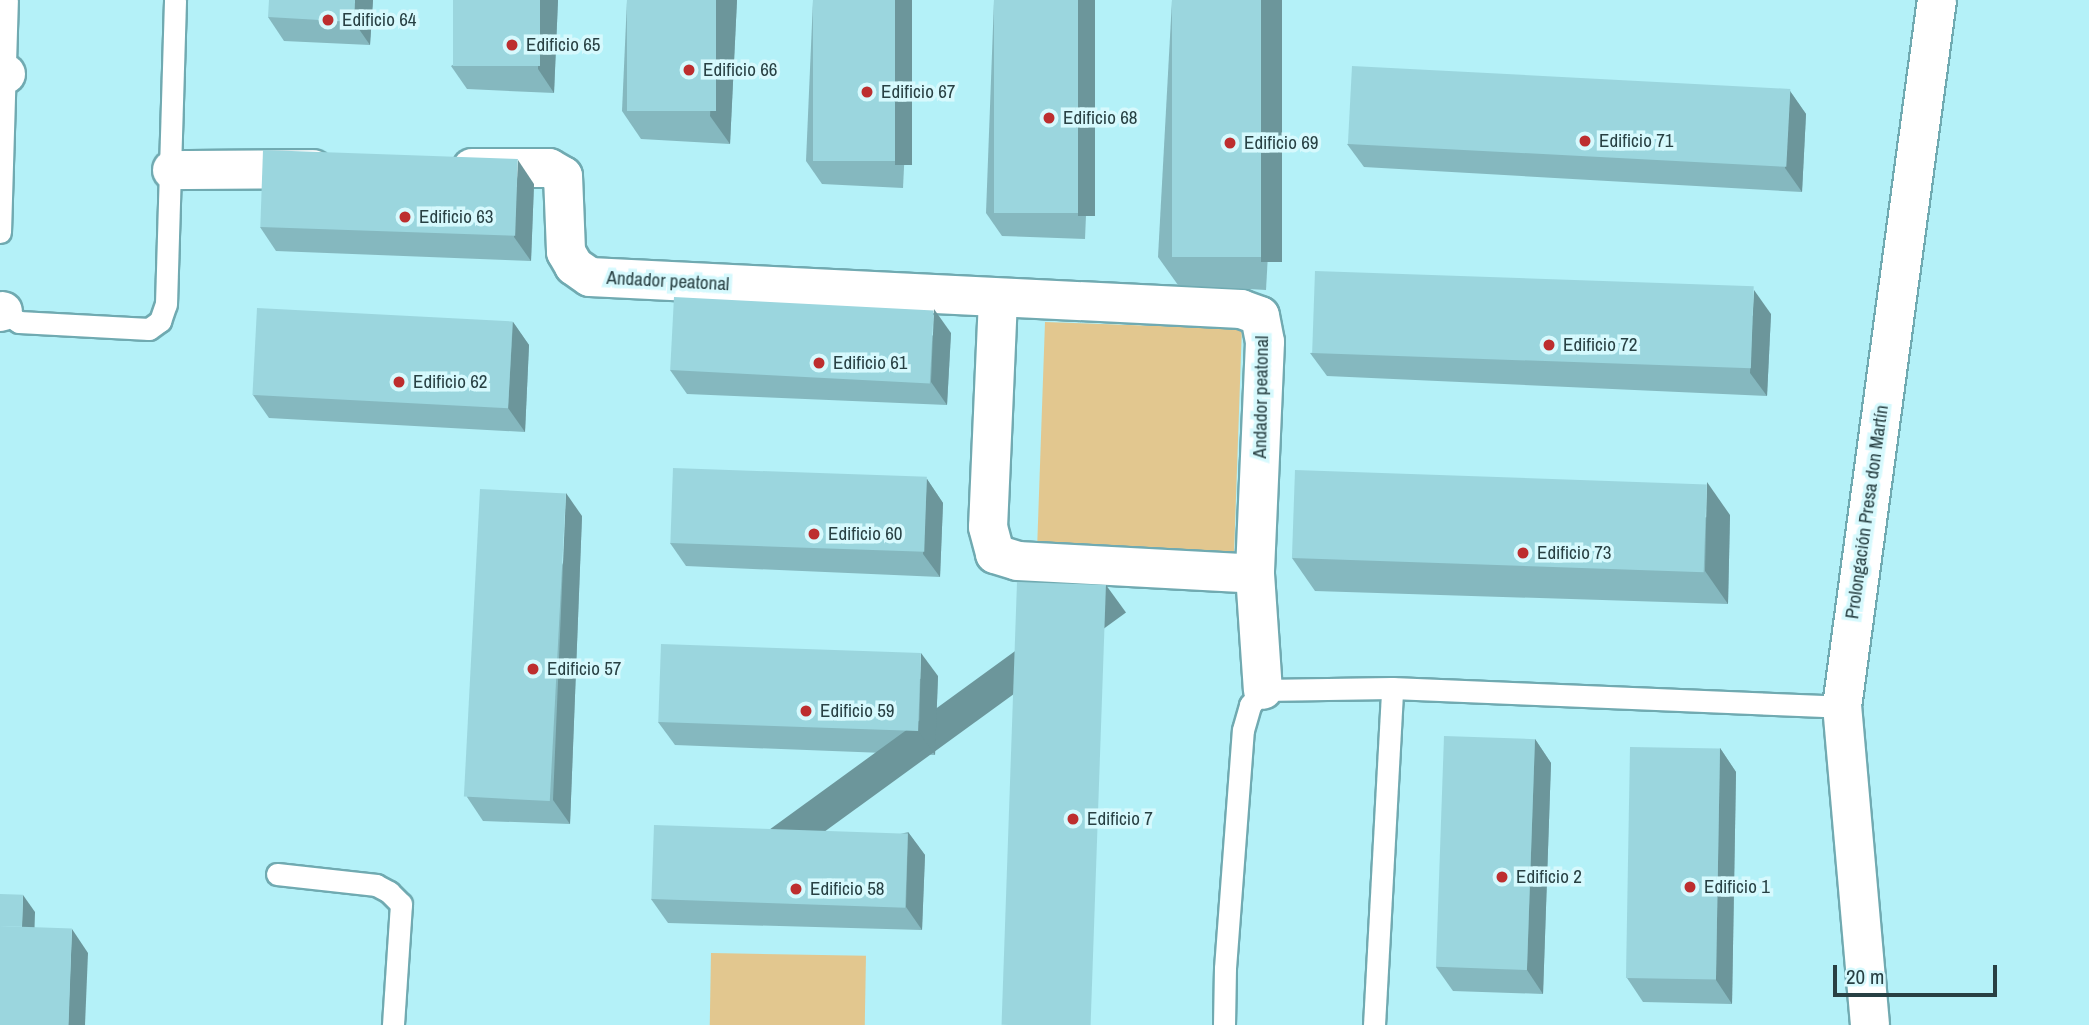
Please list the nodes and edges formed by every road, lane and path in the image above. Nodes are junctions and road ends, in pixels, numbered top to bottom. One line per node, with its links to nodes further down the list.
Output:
1 (7, 0): 4 (lane)
2 (175, 0): 7 (lane)
3 (1937, 0): 14 (street, Prolongación Presa don Martín)
4 (3, 74): 8 (lane)
5 (354, 169): 7 (street)
6 (437, 169): 9 (street, Andador peatonal)
7 (172, 170): 10 (lane)
8 (0, 232)
9 (998, 299): 11 (street); 11 (street, Andador peatonal)
10 (1, 308)
11 (1255, 573): 13 (street, Andador peatonal)
12 (1392, 688): 13 (lane); 14 (lane); 18 (lane)
13 (1263, 690): 17 (lane)
14 (1842, 707): 19 (street, Prolongación Presa don Martín)
15 (277, 874): 16 (lane)
16 (393, 1025)
17 (1224, 1025)
18 (1374, 1025)
19 (1870, 1025)

